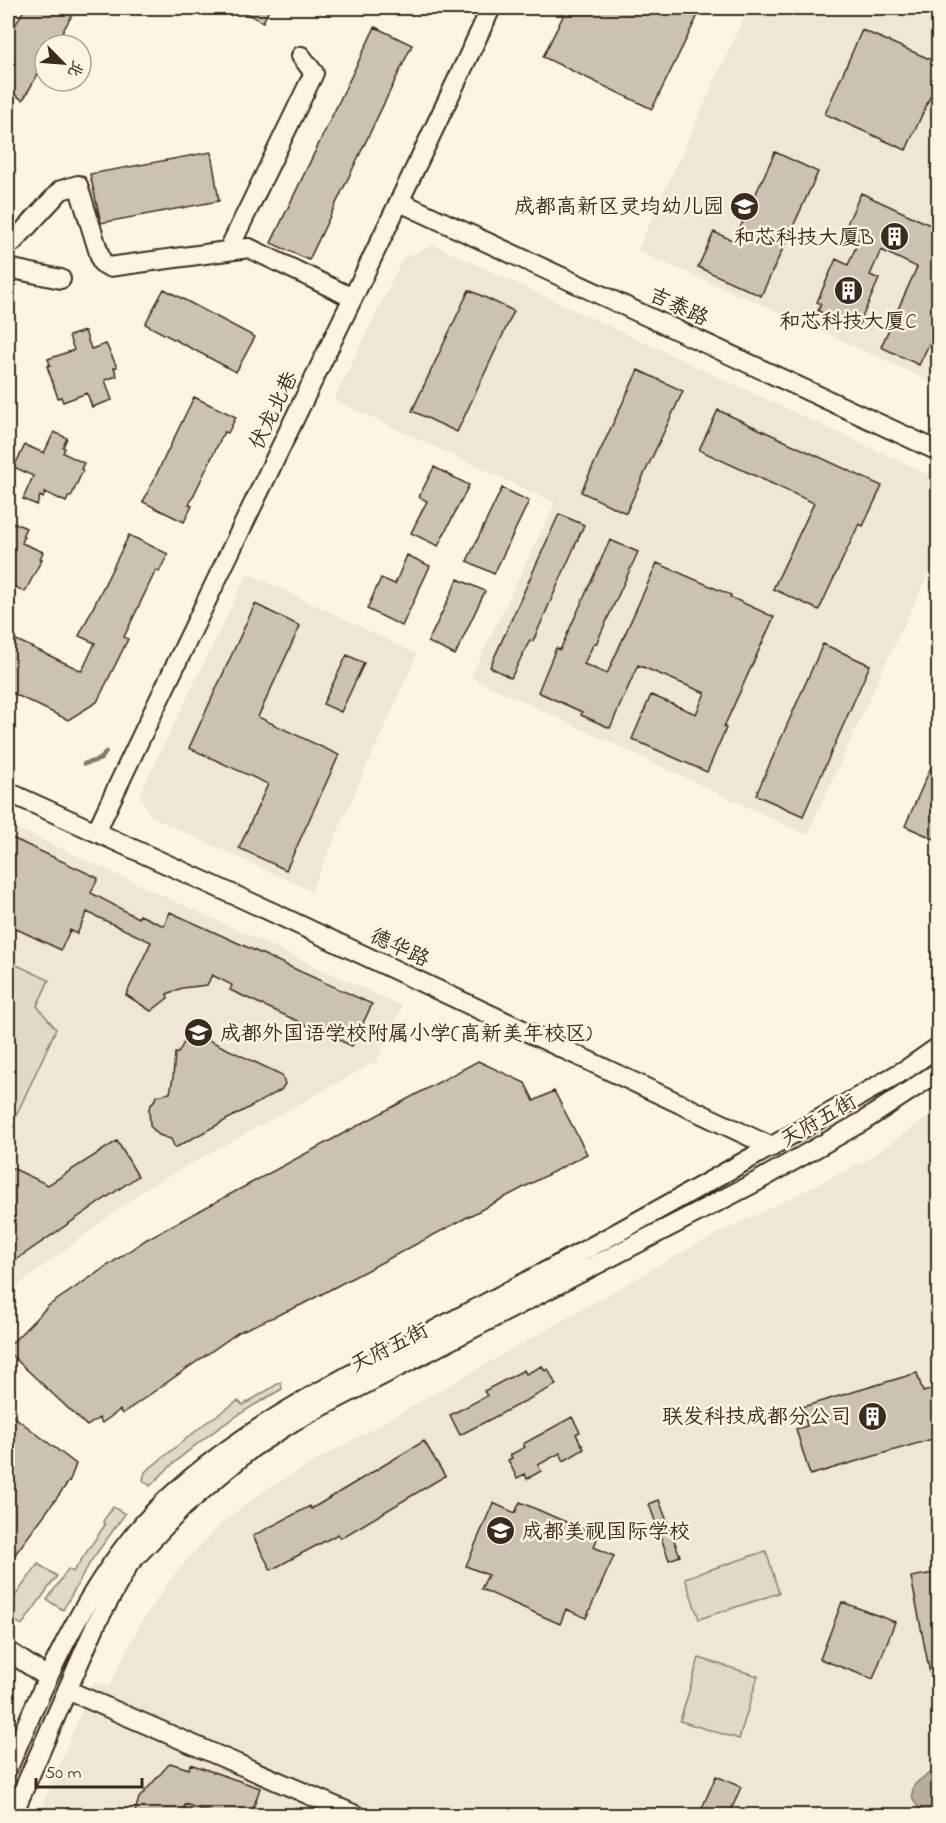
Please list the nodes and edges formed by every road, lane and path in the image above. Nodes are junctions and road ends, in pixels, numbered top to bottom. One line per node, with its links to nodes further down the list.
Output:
1 (487, 9): 3 (street, 伏龙北巷)
2 (302, 56): 4 (street)
3 (400, 202): 10 (street, 伏龙北巷); 11 (street, 吉泰路)
4 (237, 232): 6 (street); 7 (street)
5 (8, 241): 7 (street)
6 (249, 248): 7 (street); 10 (street)
7 (228, 251)
8 (8, 268): 9 (street)
9 (61, 279)
10 (353, 298): 13 (street, 伏龙北巷)
11 (939, 451)
12 (8, 792): 13 (street, 德华路)
13 (96, 832): 16 (street, 德华路)
14 (939, 1047): 16 (street, 天府五街)
15 (939, 1072): 19 (street, 天府五街)
16 (772, 1147): 18 (street, 天府五街)
17 (8, 1651): 18 (street)
18 (47, 1677): 20 (street, 天府五街)
19 (67, 1690): 21 (street, 天府五街); 22 (street)
20 (8, 1768)
21 (12, 1815)
22 (358, 1815)

